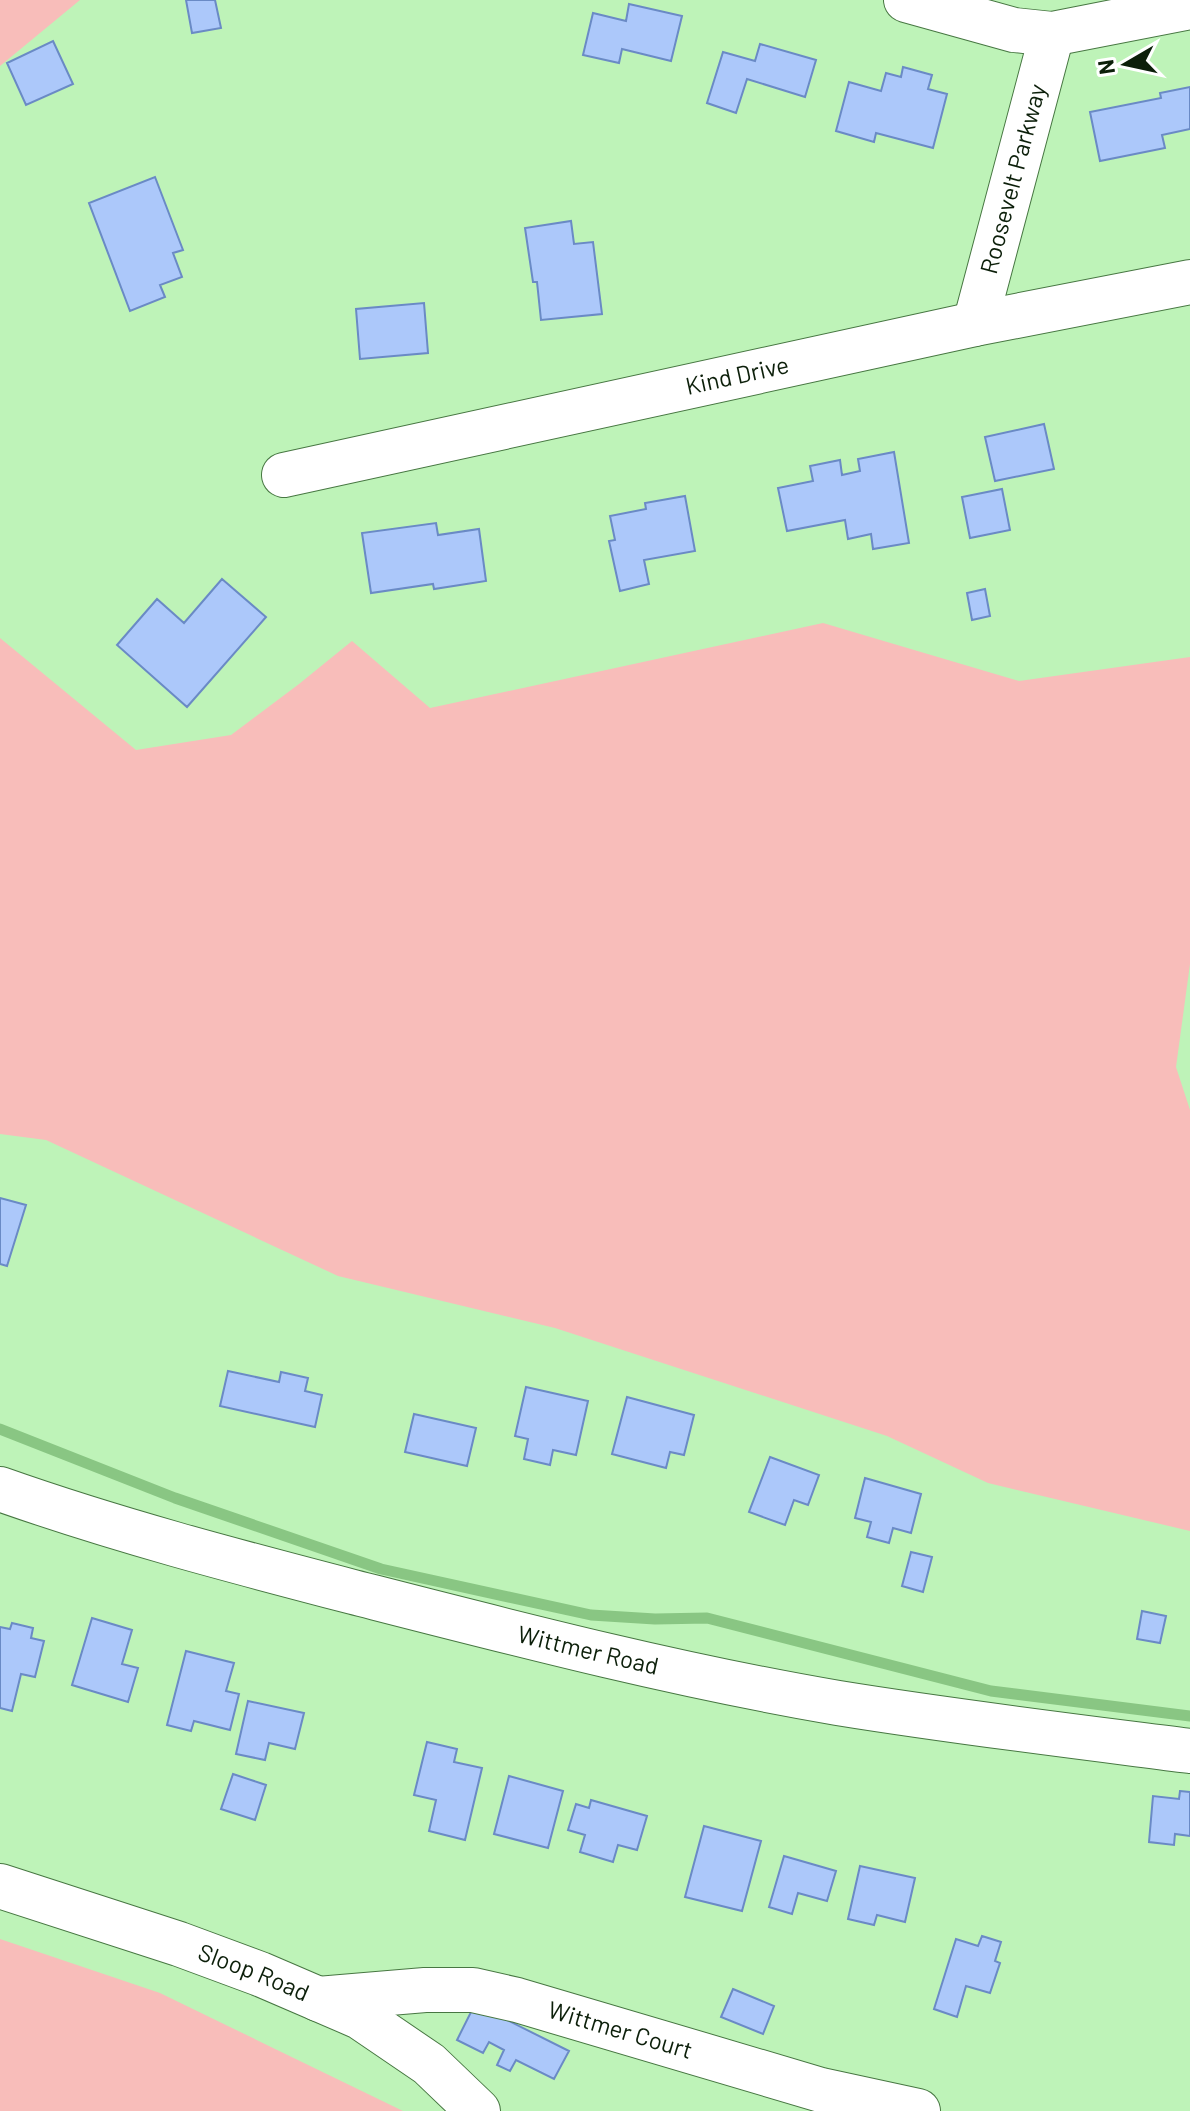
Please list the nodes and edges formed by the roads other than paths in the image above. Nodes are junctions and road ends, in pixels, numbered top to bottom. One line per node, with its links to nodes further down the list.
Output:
1 (906, 0): 3 (street)
2 (1190, 7): 3 (street)
3 (1052, 34): 5 (street, Roosevelt Parkway)
4 (1190, 282): 5 (street, Kind Drive)
5 (975, 324): 6 (street, Kind Drive)
6 (284, 475)
7 (0, 1489): 8 (street, Wittmer Road)
8 (1190, 1751)
9 (0, 1886): 10 (street, Sloop Road)
10 (318, 1999): 11 (street, Sloop Road); 12 (street, Wittmer Court)
11 (478, 2111)
12 (918, 2111)

